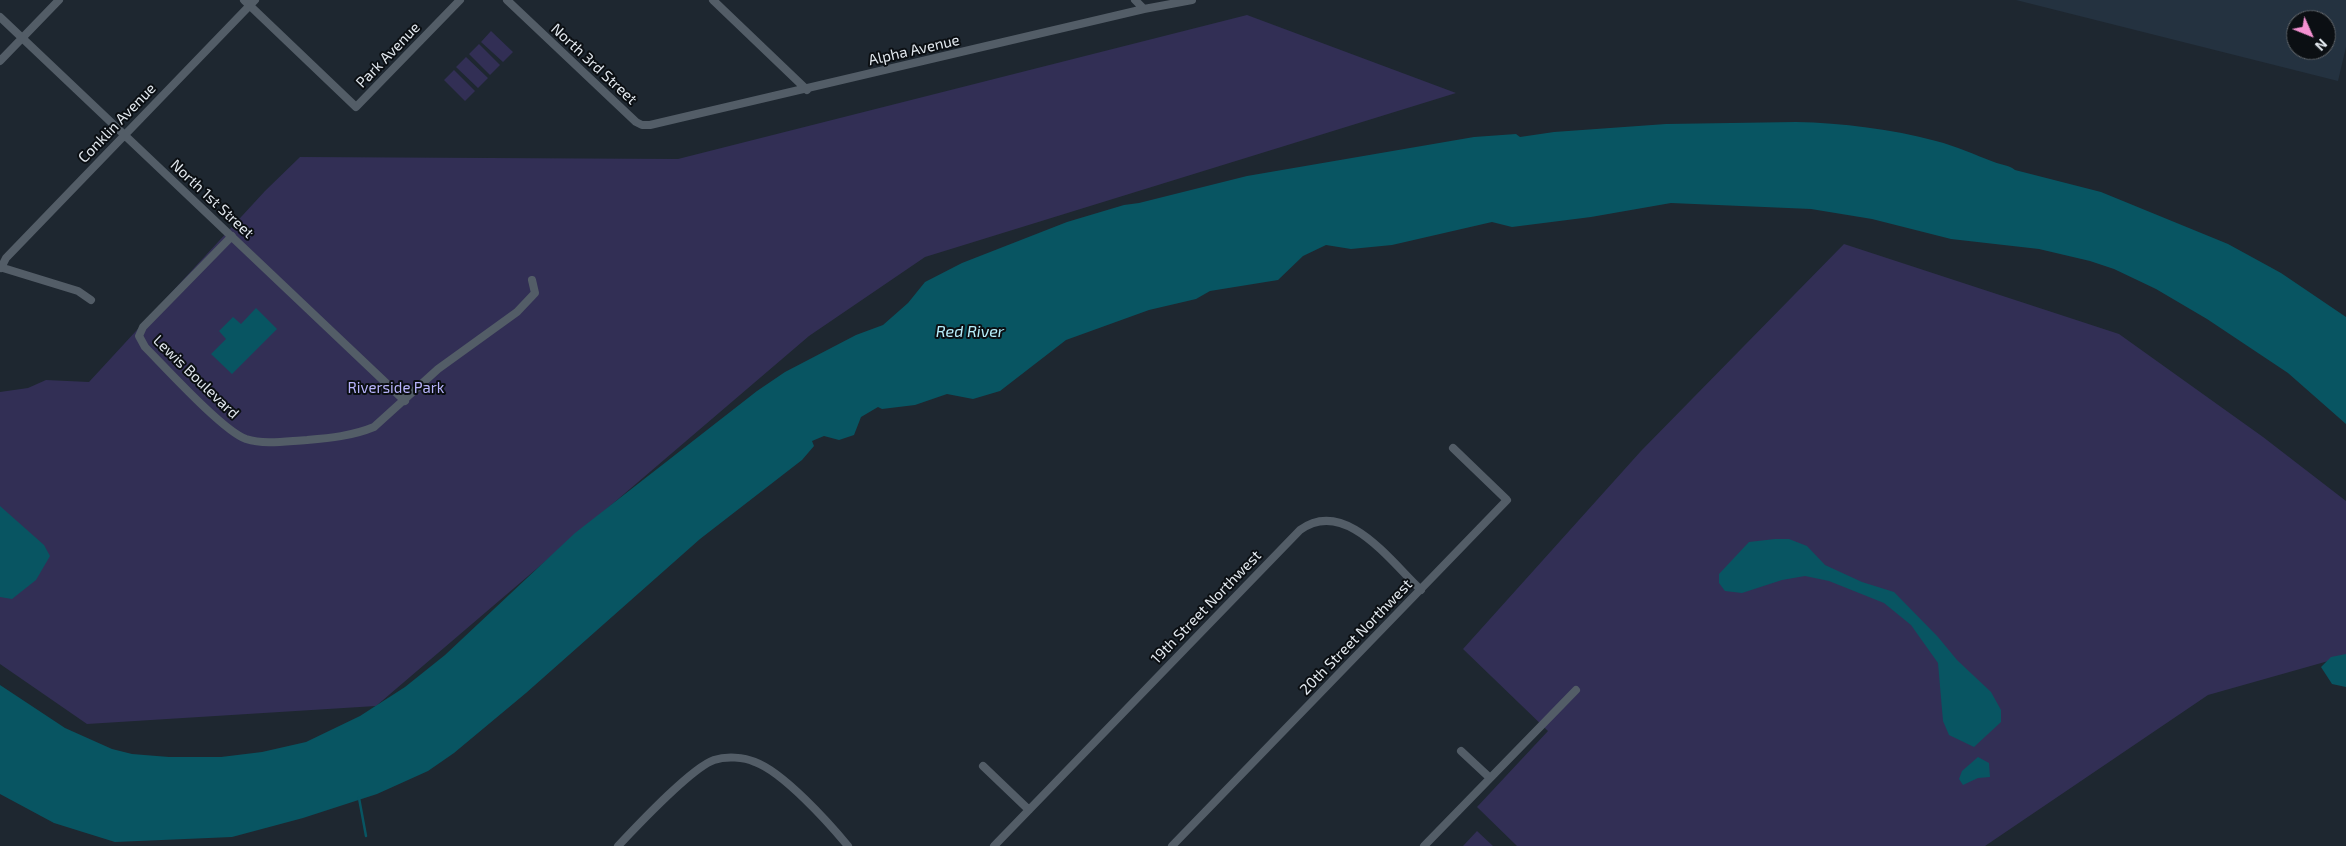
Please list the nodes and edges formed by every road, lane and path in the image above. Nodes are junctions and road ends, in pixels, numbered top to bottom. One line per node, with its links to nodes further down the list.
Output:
1 (60, 0): 10 (street)
2 (460, 0): 7 (street, Park Avenue)
3 (507, 0): 13 (street, North 3rd Street)
4 (713, 0): 12 (street)
5 (1135, 0): 8 (street)
6 (1192, 0): 8 (street, Alpha Avenue)
7 (250, 2): 14 (street, Conklin Avenue)
8 (1144, 9): 12 (street, Alpha Avenue)
9 (0, 16): 10 (street, North 1st Street)
10 (23, 38): 11 (street); 14 (street, North 1st Street)
11 (0, 61)
12 (807, 90): 13 (street, Alpha Avenue)
13 (642, 125)
14 (125, 135): 15 (street, North 1st Street); 16 (street, Conklin Avenue)
15 (232, 236): 19 (street, North 1st Street); 19 (street, Lewis Boulevard)
16 (0, 268): 18 (street)
17 (532, 280): 19 (street, Lewis Boulevard)
18 (91, 300)
19 (405, 401)
20 (1454, 448): 21 (street, 20th Street Northwest)
21 (1421, 590): 26 (street, 19th Street Northwest); 30 (street, 20th Street Northwest)
22 (1576, 690): 25 (street)
23 (1461, 751): 25 (street)
24 (983, 766): 26 (street)
25 (1490, 778): 31 (street)
26 (1029, 810): 29 (street, 19th Street Northwest)
27 (618, 846): 28 (street)
28 (848, 846)
29 (994, 846)
30 (1172, 846)
31 (1424, 846)

